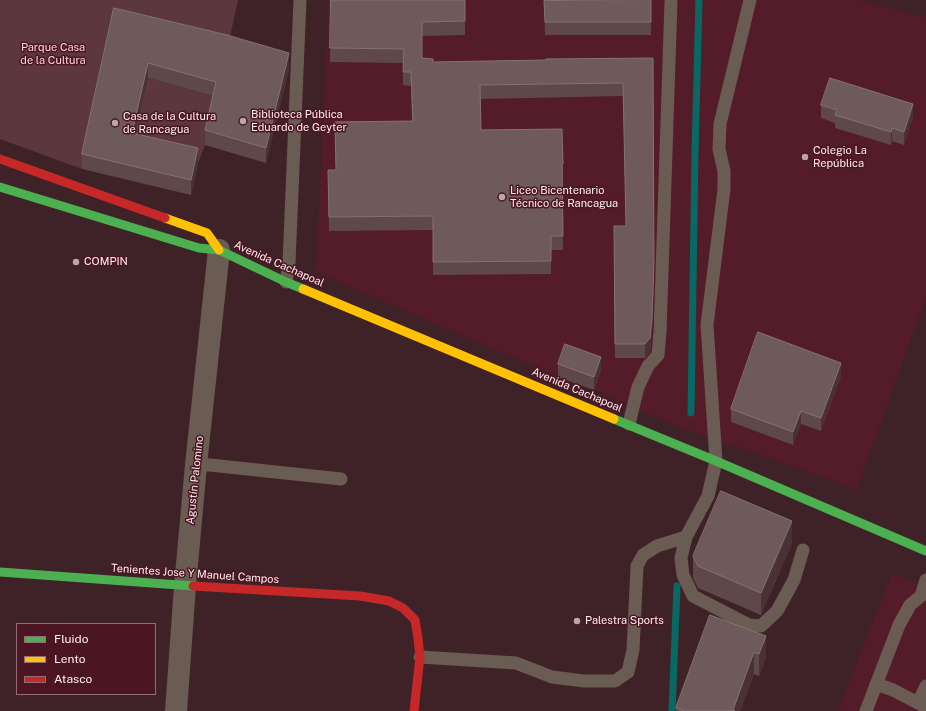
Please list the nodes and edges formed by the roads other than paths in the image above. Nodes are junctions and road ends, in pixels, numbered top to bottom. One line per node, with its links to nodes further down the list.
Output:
1 (300, 0): 7 (lane)
2 (750, 0): 9 (lane)
3 (671, 2): 8 (lane)
4 (0, 159): 6 (main road, Avenida Cachapoal)
5 (0, 187): 6 (main road, Avenida Cachapoal)
6 (219, 250): 7 (main road, Avenida Cachapoal); 10 (street, Agustín Palomino)
7 (286, 282): 8 (main road, Avenida Cachapoal)
8 (629, 424): 9 (main road, Avenida Cachapoal)
9 (716, 461): 12 (lane); 16 (main road, Avenida Cachapoal)
10 (196, 465): 11 (lane); 19 (street, Agustín Palomino)
11 (341, 479)
12 (708, 496): 13 (lane); 14 (lane)
13 (722, 501)
14 (686, 537): 15 (lane); 21 (lane)
15 (803, 550)
16 (926, 551)
17 (0, 572): 19 (main road, Tenientes Jose Y Manuel Campos)
18 (926, 580): 20 (lane)
19 (185, 586): 21 (main road, Tenientes Jose Y Manuel Campos); 25 (street, Agustín Palomino)
20 (923, 598): 22 (lane)
21 (420, 657): 26 (main road)
22 (876, 684): 24 (lane); 27 (lane)
23 (926, 686): 24 (lane)
24 (922, 705)
25 (176, 711)
26 (414, 711)
27 (866, 711)

